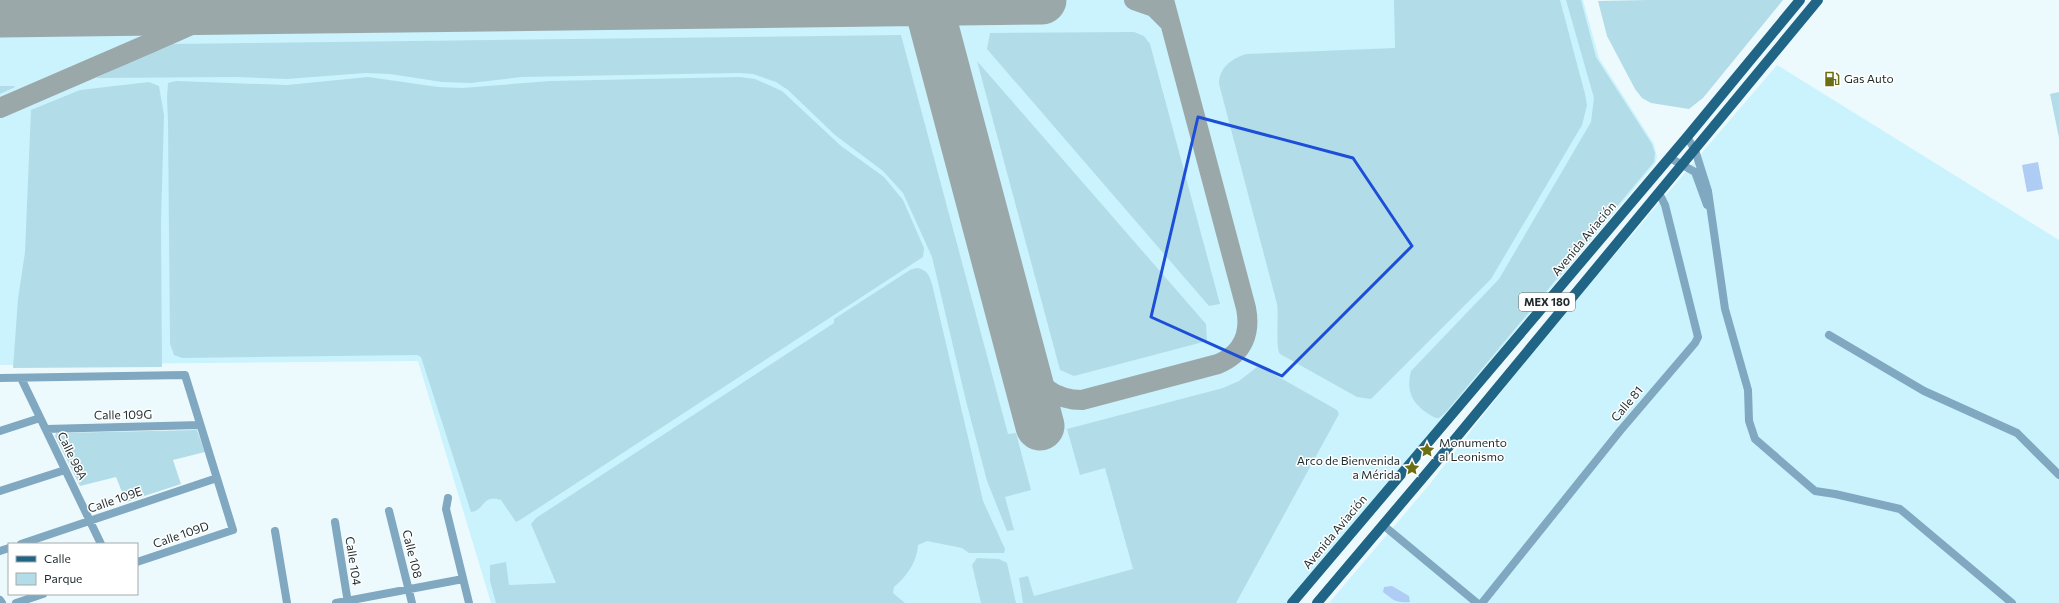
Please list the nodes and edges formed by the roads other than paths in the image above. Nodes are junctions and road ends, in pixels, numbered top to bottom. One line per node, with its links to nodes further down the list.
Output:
1 (1800, 0): 3 (main road, Avenida Aviación / MEX 180)
2 (1818, 0): 4 (main road, MEX 180)
3 (1687, 137): 4 (street); 5 (main road, Avenida Aviación / MEX 180)
4 (1695, 150): 6 (main road, MEX 180); 8 (street)
5 (1670, 158): 6 (street); 40 (main road, Avenida Aviación / MEX 180)
6 (1682, 164): 7 (main road, MEX 180); 8 (street)
7 (1659, 193): 24 (main road, MEX 180); 43 (street, Calle 81)
8 (1710, 213): 44 (street)
9 (1829, 335): 17 (street)
10 (0, 378): 11 (street)
11 (21, 378): 12 (street, Calle 98A); 13 (street)
12 (40, 418): 14 (street, Calle 98A); 15 (street)
13 (200, 425): 14 (street, Calle 109G); 18 (street)
14 (46, 429): 16 (street, Calle 98A)
15 (0, 431)
16 (65, 470): 19 (street); 22 (street, Calle 98A)
17 (2059, 475)
18 (217, 478): 22 (street, Calle 109E); 28 (street, Calle 109D)
19 (0, 491)
20 (448, 498): 29 (street)
21 (389, 511): 30 (street, Calle 108)
22 (90, 521): 26 (street, Calle 109E); 27 (street, Calle 98A)
23 (335, 522): 33 (street, Calle 104)
24 (1383, 524): 41 (main road, MEX 180); 42 (street)
25 (276, 530): 36 (street)
26 (24, 543)
27 (101, 543)
28 (138, 562)
29 (463, 579): 30 (street); 39 (street)
30 (409, 590): 33 (street); 38 (street, Calle 108)
31 (40, 595): 35 (street)
32 (0, 600): 34 (street)
33 (348, 602): 37 (street)
34 (2, 603)
35 (16, 603)
36 (286, 603)
37 (336, 603)
38 (412, 603)
39 (469, 603)
40 (1292, 603)
41 (1317, 603)
42 (1477, 603)
43 (1482, 603)
44 (2012, 603)

